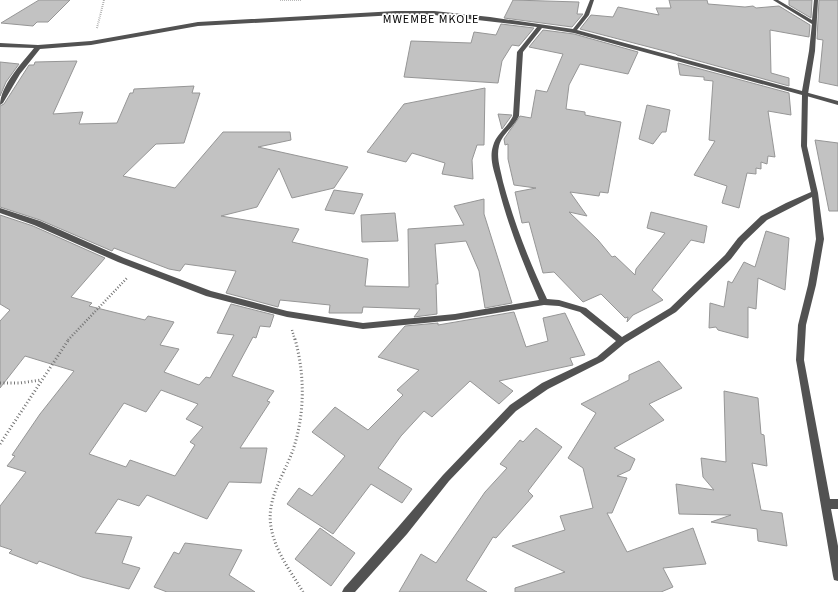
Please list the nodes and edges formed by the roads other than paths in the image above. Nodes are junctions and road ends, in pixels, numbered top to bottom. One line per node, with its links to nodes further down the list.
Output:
1 (592, 0): 6 (street)
2 (775, 0): 4 (street)
3 (816, 0): 4 (street)
4 (815, 24): 9 (street)
5 (541, 26): 6 (street); 8 (street); 14 (street)
6 (574, 31): 9 (street)
7 (0, 45): 8 (street)
8 (38, 47): 10 (street)
9 (805, 94): 11 (street); 12 (street)
10 (0, 103)
11 (838, 103)
12 (815, 194): 15 (street); 16 (street)
13 (0, 210): 14 (street)
14 (544, 302): 15 (street)
15 (622, 341): 19 (street)
16 (827, 504): 17 (street); 18 (street)
17 (838, 504)
18 (838, 576)
19 (348, 592)

